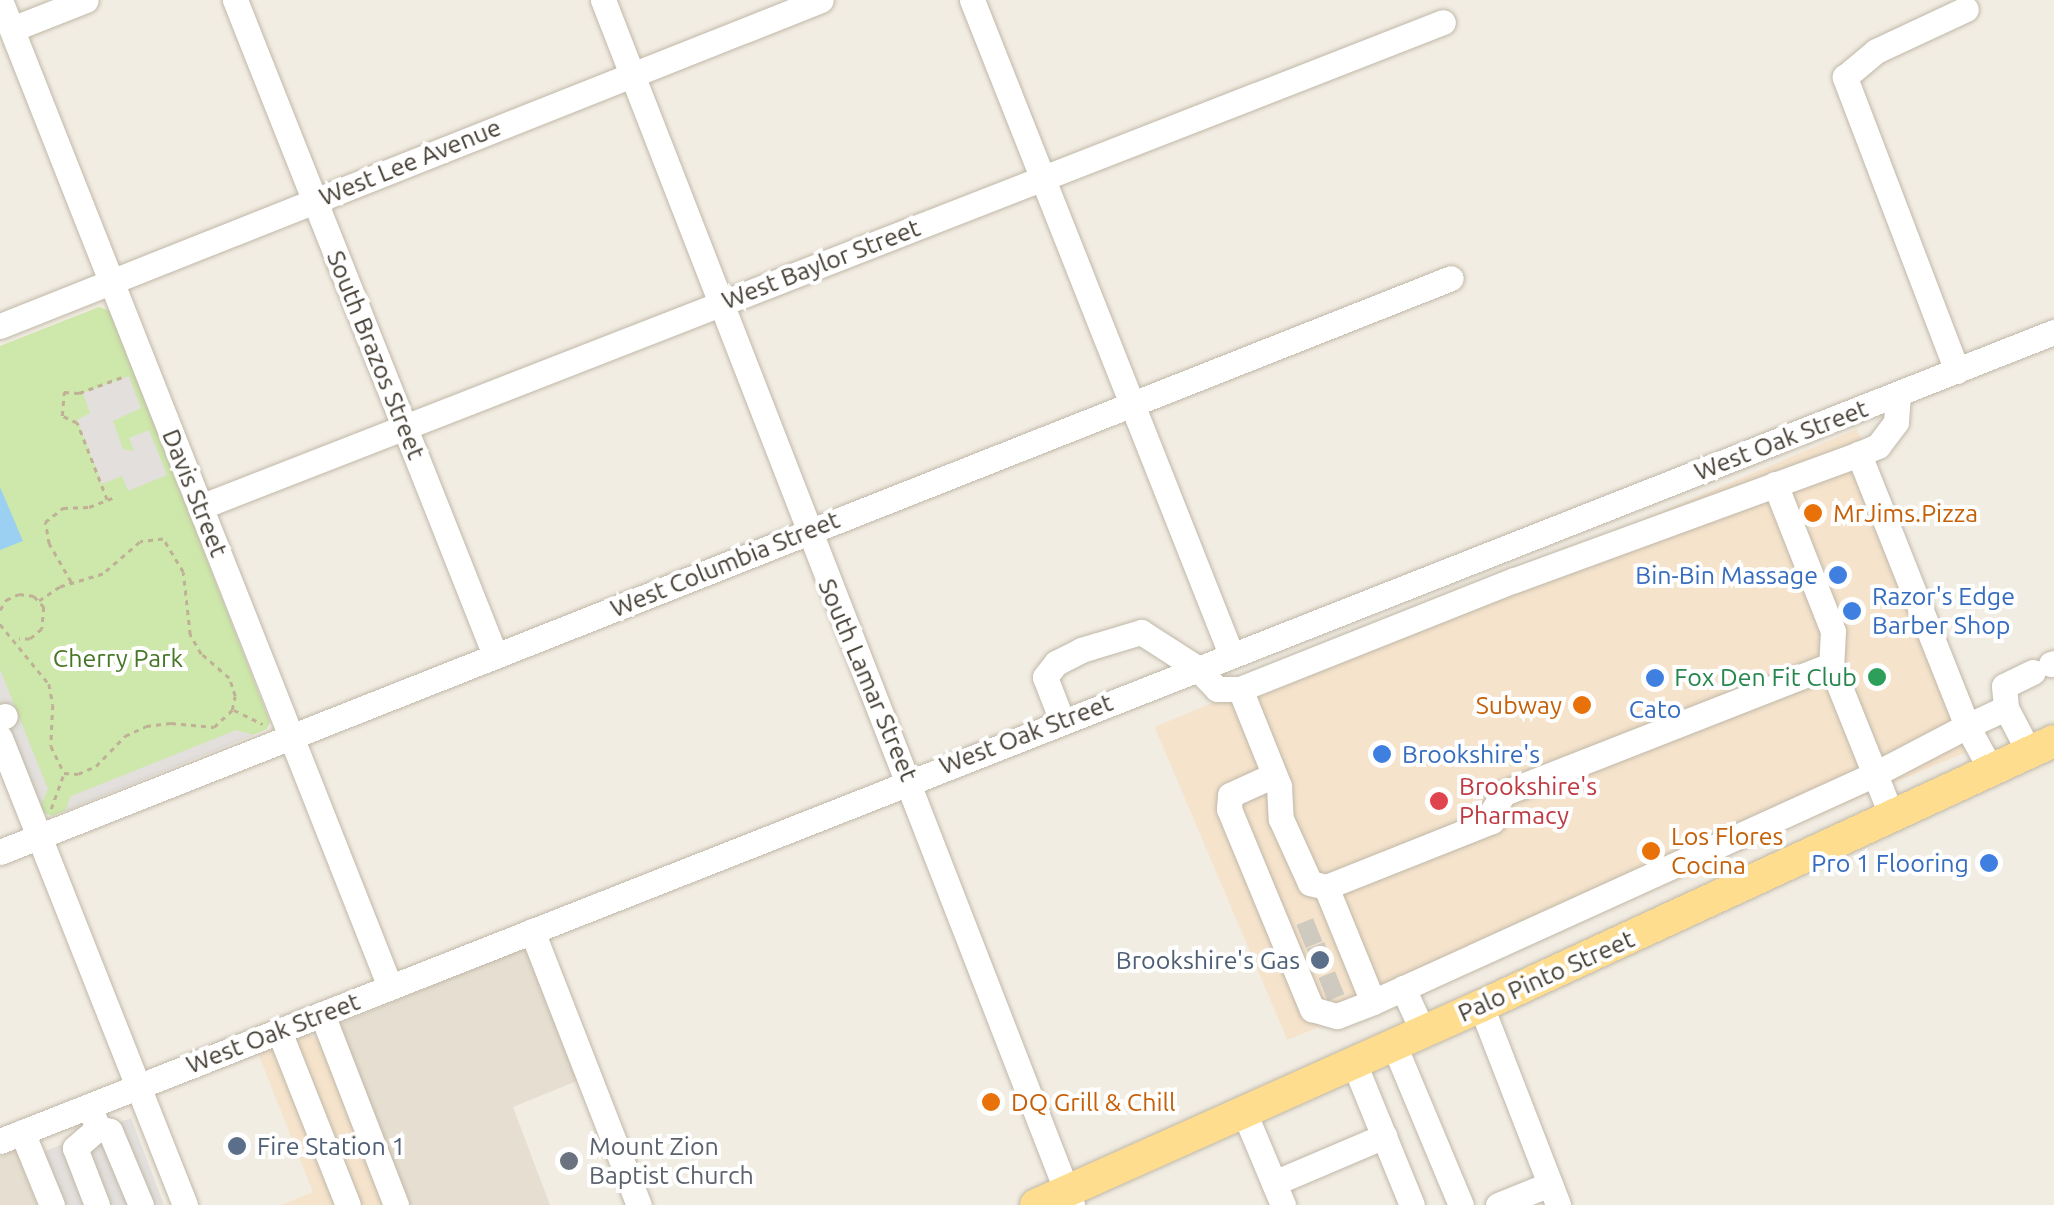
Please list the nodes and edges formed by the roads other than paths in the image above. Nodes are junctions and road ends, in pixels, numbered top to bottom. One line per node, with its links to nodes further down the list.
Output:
1 (86, 0): 7 (street)
2 (235, 0): 11 (street, South Brazos Street)
3 (603, 0): 9 (street, South Lamar Street)
4 (821, 0): 9 (street, West Lee Avenue)
5 (972, 0): 10 (street)
6 (1966, 8): 17 (street)
7 (4, 13): 13 (street, Davis Street)
8 (1443, 22): 10 (street, West Baylor Street)
9 (632, 72): 11 (street, West Lee Avenue); 14 (street, South Lamar Street)
10 (1045, 176): 14 (street, West Baylor Street); 19 (street)
11 (315, 202): 13 (street, West Lee Avenue); 20 (street, South Brazos Street)
12 (1452, 278): 19 (street, West Columbia Street)
13 (111, 282): 15 (street, West Lee Avenue); 25 (street, Davis Street)
14 (718, 304): 20 (street, West Baylor Street); 26 (street, South Lamar Street)
15 (0, 326)
16 (2054, 332): 17 (street, West Oak Street)
17 (1957, 371): 18 (street, West Oak Street)
18 (1898, 394): 21 (street); 22 (street, West Oak Street)
19 (1134, 402): 26 (street, West Columbia Street); 29 (street)
20 (404, 427): 25 (street, West Baylor Street); 30 (street, South Brazos Street)
21 (1859, 454): 23 (street); 38 (street)
22 (1710, 468): 24 (street); 27 (street, West Oak Street)
23 (1774, 484): 24 (street); 31 (street)
24 (1724, 502): 28 (street)
25 (200, 507): 39 (street, Davis Street)
26 (806, 532): 30 (street, West Columbia Street); 44 (street, South Lamar Street)
27 (1506, 547): 28 (street); 29 (street, West Oak Street)
28 (1519, 578): 34 (street)
29 (1231, 654): 33 (street, West Oak Street)
30 (495, 655): 39 (street, West Columbia Street)
31 (1831, 665): 42 (street); 48 (street)
32 (2046, 667): 35 (street)
33 (1197, 668): 34 (street); 36 (street, West Oak Street); 36 (street)
34 (1240, 688): 43 (street)
35 (2006, 708): 38 (street); 40 (street)
36 (1062, 721): 44 (street, West Oak Street)
37 (2, 724): 46 (street)
38 (1967, 726): 41 (street); 42 (street)
39 (280, 731): 46 (street, West Columbia Street); 55 (street, Davis Street)
40 (2041, 747): 41 (main road, Palo Pinto Street)
41 (1991, 770): 45 (main road, Palo Pinto Street)
42 (1875, 774): 45 (street); 49 (street)
43 (1274, 775): 48 (street); 50 (street)
44 (910, 780): 52 (street, West Oak Street); 70 (street, South Lamar Street)
45 (1892, 817): 51 (main road, Palo Pinto Street)
46 (43, 826): 47 (street, West Columbia Street); 63 (street)
47 (0, 852)
48 (1318, 885): 50 (street); 53 (street)
49 (1632, 886): 51 (street); 56 (street)
50 (1267, 902): 53 (street)
51 (1653, 928): 58 (main road, Palo Pinto Street)
52 (532, 931): 55 (street, West Oak Street); 77 (street)
53 (1316, 944): 54 (street); 54 (street)
54 (1333, 985): 57 (street); 57 (street)
55 (390, 987): 59 (street, West Oak Street)
56 (1403, 988): 57 (street); 61 (street)
57 (1372, 1002)
58 (1480, 1006): 61 (main road, Palo Pinto Street); 69 (street)
59 (322, 1014): 60 (street, West Oak Street); 76 (street)
60 (279, 1031): 63 (street, West Oak Street); 75 (street)
61 (1408, 1038): 62 (main road, Palo Pinto Street); 80 (street)
62 (1354, 1063): 64 (main road, Palo Pinto Street); 67 (street)
63 (138, 1086): 65 (street, West Oak Street); 71 (street)
64 (1244, 1112): 68 (street); 70 (main road, Palo Pinto Street)
65 (93, 1117): 66 (street, West Oak Street); 73 (street); 74 (street)
66 (11, 1136): 72 (street)
67 (1384, 1136): 68 (street); 79 (street)
68 (1279, 1194)
69 (1554, 1195): 81 (street)
70 (1070, 1198): 78 (main road, Palo Pinto Street)
71 (180, 1204)
72 (52, 1205)
73 (97, 1205)
74 (141, 1205)
75 (348, 1205)
76 (396, 1205)
77 (639, 1205)
78 (1036, 1205)
79 (1412, 1205)
80 (1462, 1205)
81 (1498, 1205)

